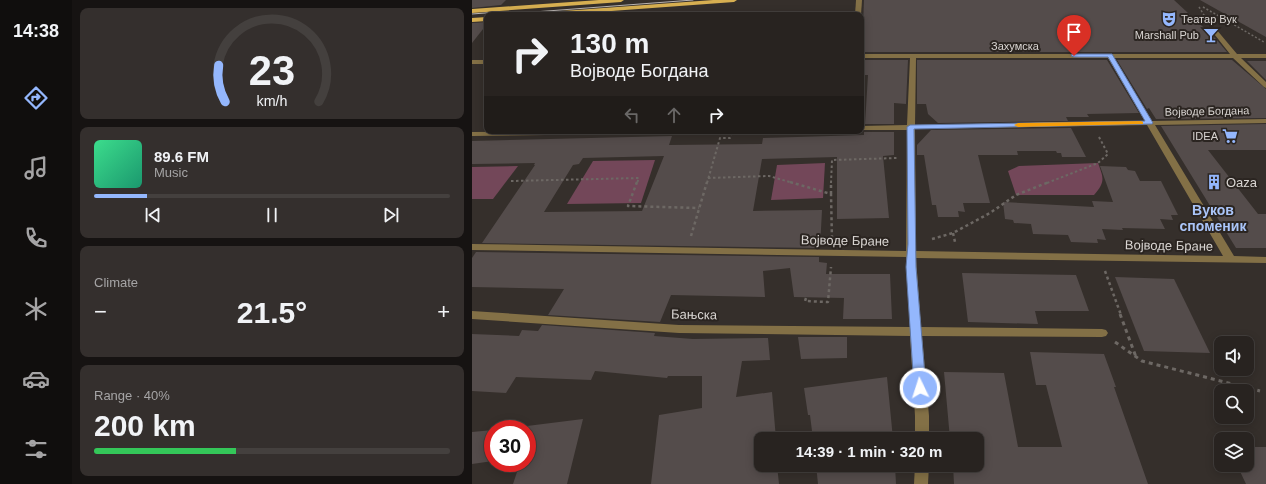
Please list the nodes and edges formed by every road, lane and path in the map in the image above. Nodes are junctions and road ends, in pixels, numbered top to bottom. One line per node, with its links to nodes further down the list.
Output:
1 (621, 0): 4 (main road)
2 (734, 0): 7 (main road)
3 (859, 0): 8 (street)
4 (591, 1): 6 (main road)
5 (1203, 7): 12 (path)
6 (472, 11)
7 (575, 12)
8 (858, 12)
9 (484, 19): 10 (main road)
10 (472, 20)
11 (1214, 30): 16 (street)
12 (1266, 43)
13 (864, 56): 14 (street, Захумска)
14 (913, 56): 15 (street, Захумска); 23 (street)
15 (1110, 56): 16 (street, Захумска); 22 (street)
16 (1235, 56): 17 (street, Захумска); 20 (street)
17 (1266, 56)
18 (472, 62): 19 (street)
19 (484, 62)
20 (1266, 86)
21 (1266, 121): 22 (street, Војводе Богдана)
22 (1150, 123): 23 (street, Војводе Богдана); 40 (street)
23 (910, 127): 24 (street, Војводе Богдана); 29 (street)
24 (864, 128)
25 (472, 134): 26 (street)
26 (484, 134)
27 (731, 134): 30 (path)
28 (1097, 134): 34 (path)
29 (911, 158): 32 (path); 38 (street)
30 (708, 178): 32 (path); 33 (path)
31 (511, 181): 33 (path)
32 (831, 194): 37 (path)
33 (699, 208): 36 (path)
34 (937, 238)
35 (472, 247): 36 (street, Војводе Бране)
36 (687, 250): 37 (street, Војводе Бране)
37 (832, 254): 38 (street, Војводе Бране); 42 (path)
38 (912, 256): 39 (street, Војводе Бране); 44 (street)
39 (1101, 258): 40 (street, Војводе Бране); 46 (path)
40 (1231, 260): 41 (street, Војводе Бране)
41 (1266, 260)
42 (806, 298)
43 (472, 314): 44 (street, Бањска)
44 (916, 331): 45 (street, Бањска); 48 (street)
45 (1102, 333): 46 (path)
46 (1136, 357): 47 (path)
47 (1260, 391)
48 (922, 432)
49 (922, 472): 50 (street)
50 (921, 484)

